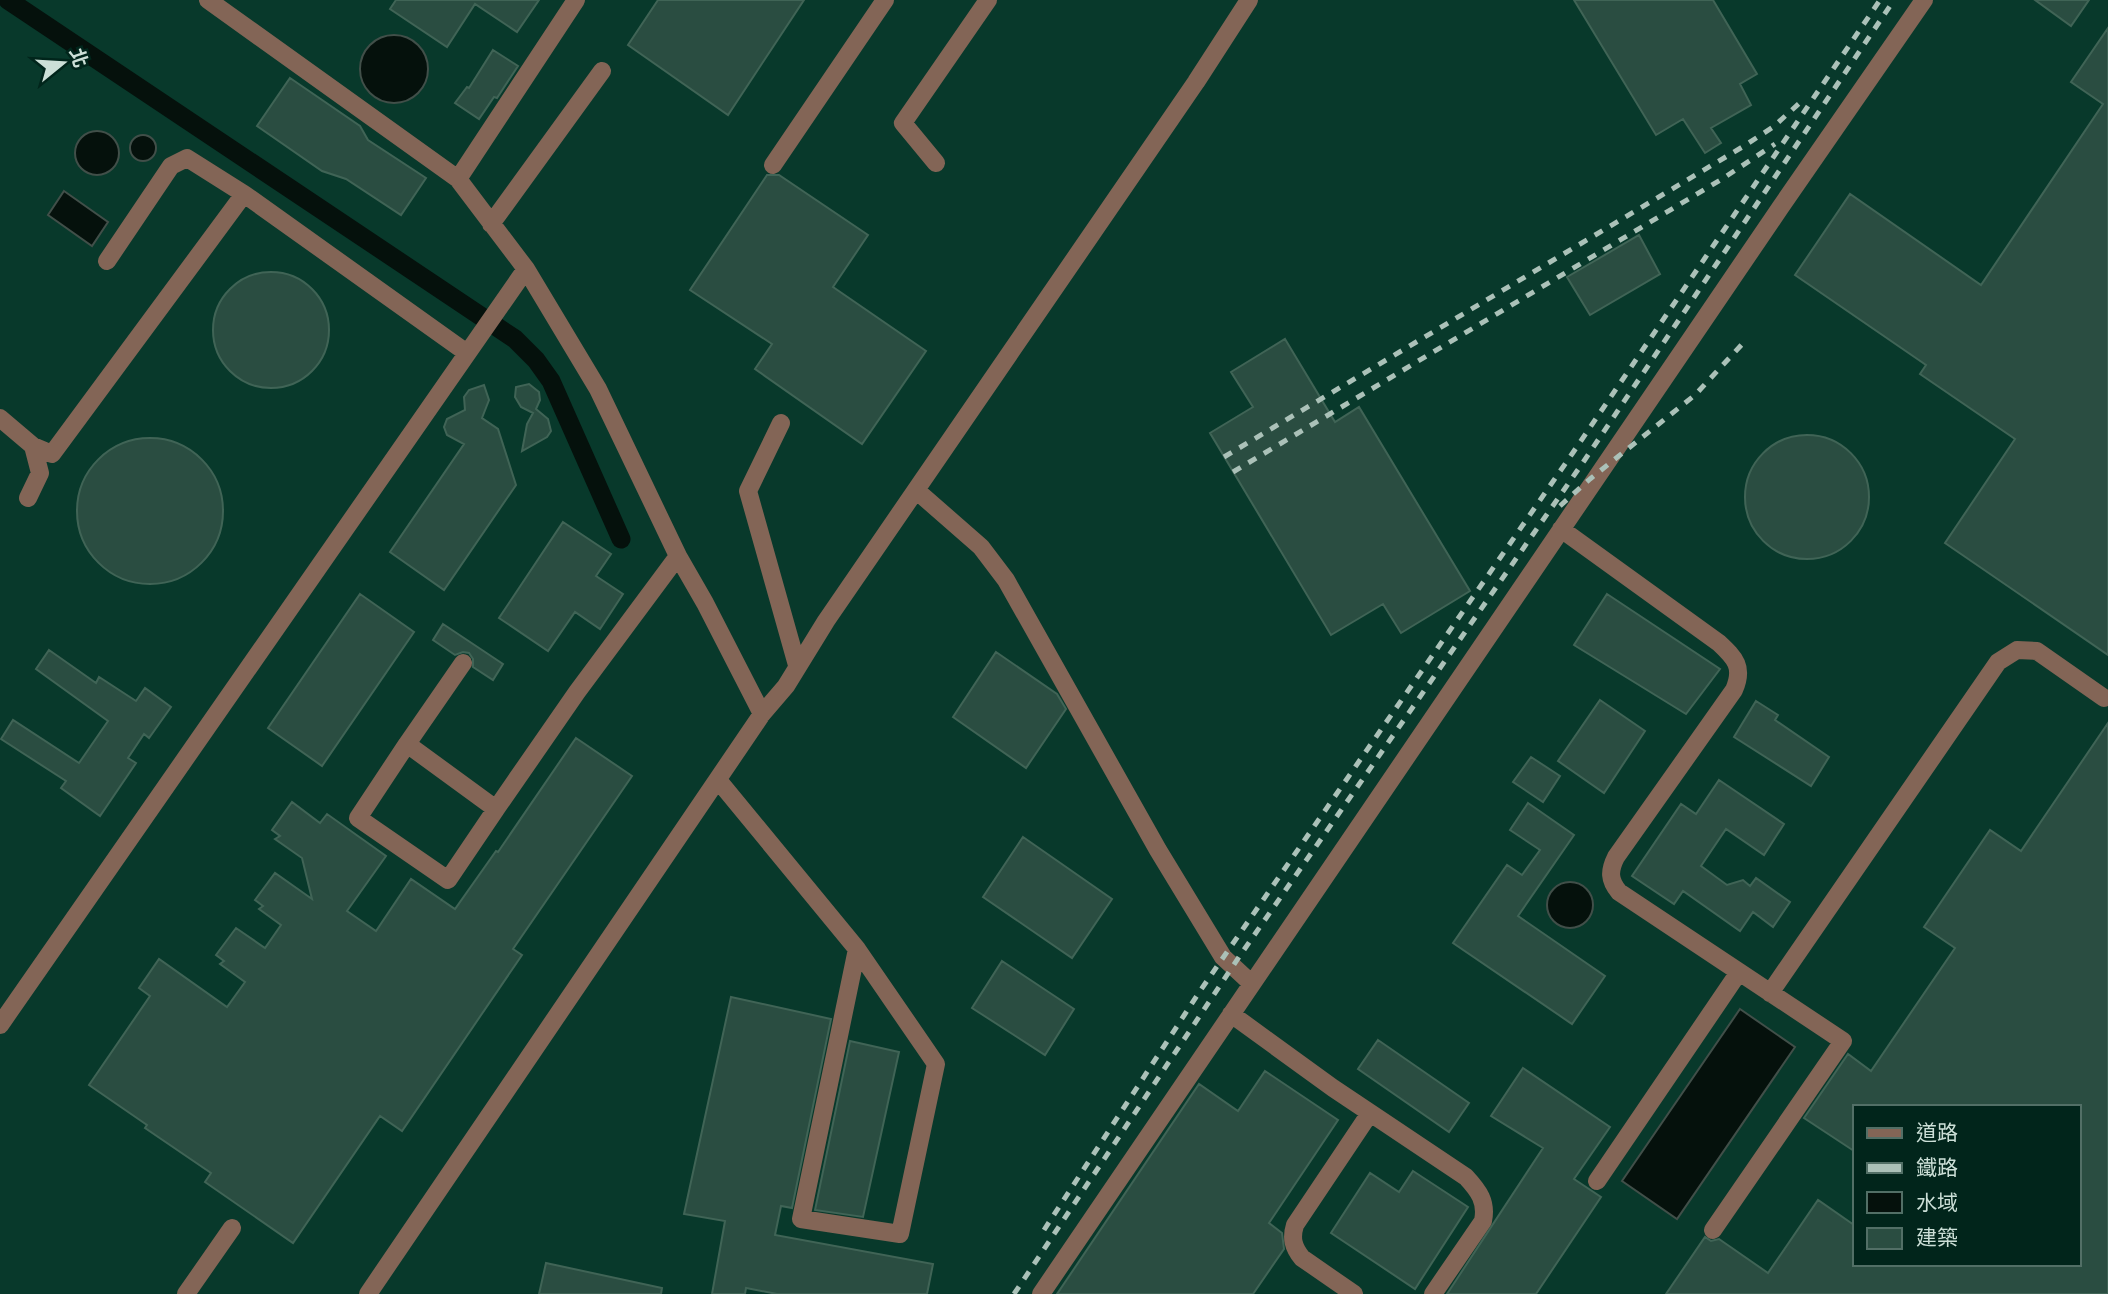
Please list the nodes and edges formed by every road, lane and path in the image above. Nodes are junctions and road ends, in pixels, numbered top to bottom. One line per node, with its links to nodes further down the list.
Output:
1 (208, 0): 10 (lane)
2 (576, 0): 10 (lane)
3 (885, 0): 9 (lane)
4 (988, 0): 8 (lane)
5 (1249, 0): 19 (lane)
6 (1924, 0): 21 (lane)
7 (602, 71): 12 (lane)
8 (936, 163)
9 (773, 165)
10 (458, 179): 12 (lane)
11 (244, 194): 13 (lane); 15 (lane); 18 (lane)
12 (491, 224): 14 (lane)
13 (107, 261)
14 (526, 269): 15 (lane); 22 (lane)
15 (467, 353): 35 (lane)
16 (0, 418): 18 (lane)
17 (781, 423): 24 (lane)
18 (33, 446): 20 (lane)
19 (917, 491): 24 (lane); 32 (lane)
20 (28, 498)
21 (1561, 530): 31 (lane); 32 (lane)
22 (678, 556): 26 (lane); 29 (lane)
23 (463, 663): 27 (lane)
24 (797, 665): 26 (lane)
25 (2104, 698): 33 (lane)
26 (762, 715): 28 (lane)
27 (408, 744): 29 (lane); 29 (lane)
28 (718, 780): 30 (lane); 41 (lane)
29 (496, 808)
30 (857, 950): 30 (lane)
31 (1739, 972): 33 (lane); 37 (lane)
32 (1251, 983): 34 (lane)
33 (1770, 993): 39 (lane)
34 (1231, 1014): 36 (lane); 42 (lane)
35 (0, 1026)
36 (1370, 1113): 43 (lane); 44 (lane)
37 (1597, 1181)
38 (232, 1228): 40 (lane)
39 (1713, 1230)
40 (186, 1294)
41 (368, 1294)
42 (1041, 1294)
43 (1354, 1294)
44 (1433, 1294)

